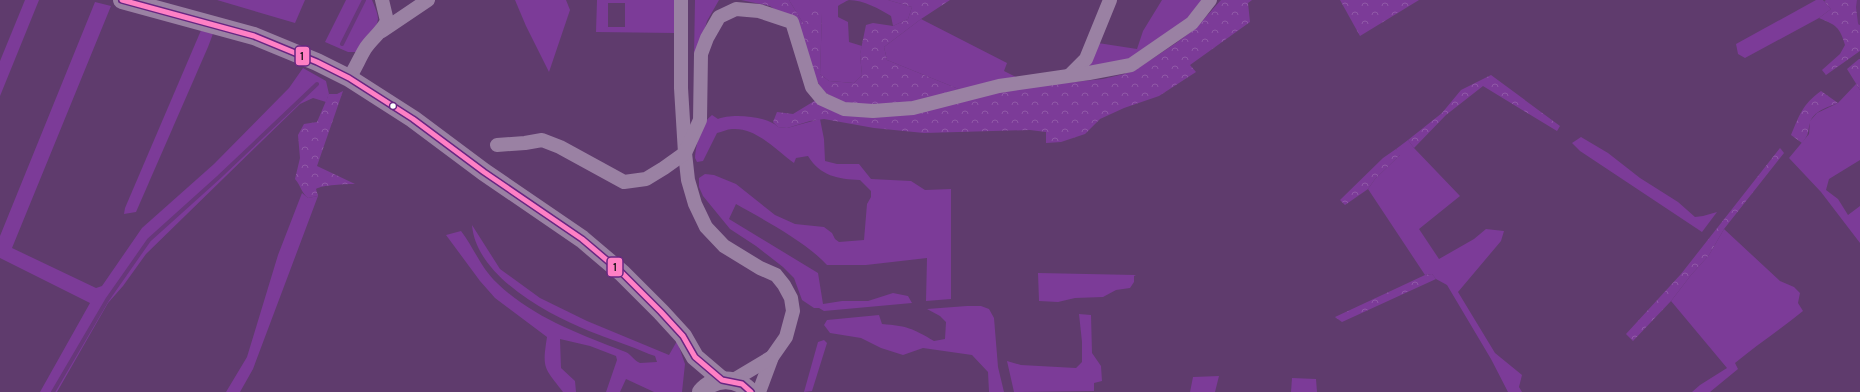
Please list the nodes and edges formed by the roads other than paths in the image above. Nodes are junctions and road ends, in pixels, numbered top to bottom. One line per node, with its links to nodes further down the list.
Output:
1 (122, 0): 9 (street)
2 (382, 0): 7 (street)
3 (428, 0): 7 (street)
4 (681, 0): 11 (street)
5 (1110, 0): 8 (street)
6 (1210, 0): 8 (street)
7 (378, 34): 9 (street)
8 (1070, 75): 11 (street)
9 (349, 78): 12 (street)
10 (497, 145): 11 (street)
11 (685, 153): 13 (street)
12 (695, 357): 14 (street); 15 (street)
13 (772, 358): 14 (street); 18 (street)
14 (728, 380): 16 (street); 17 (street)
15 (698, 392)
16 (701, 392)
17 (751, 392)
18 (758, 392)

